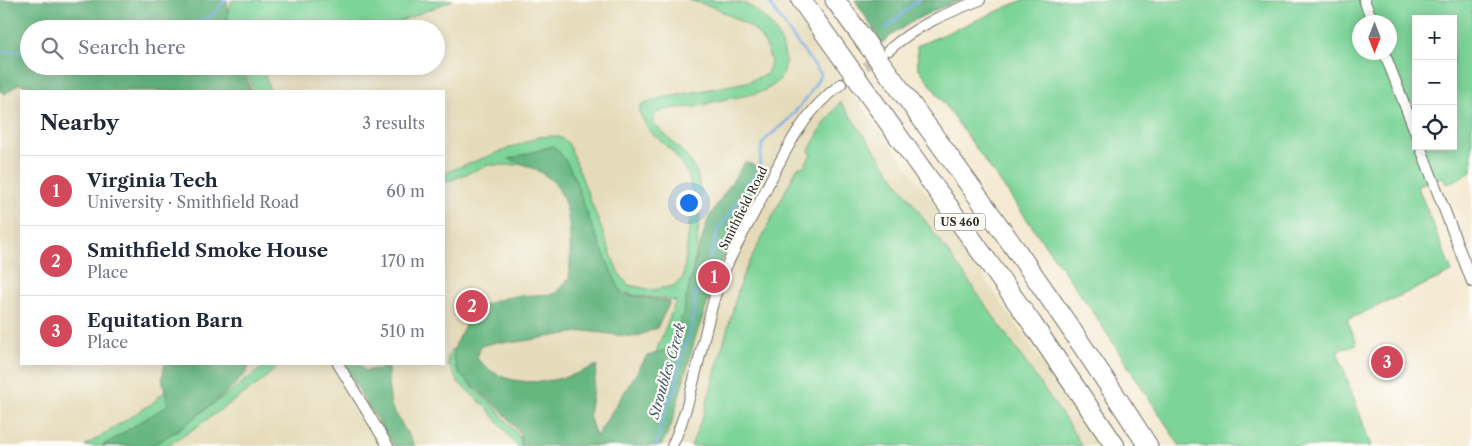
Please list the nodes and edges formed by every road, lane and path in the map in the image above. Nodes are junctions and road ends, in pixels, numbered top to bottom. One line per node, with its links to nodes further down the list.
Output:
1 (800, 0): 15 (highway, US 460)
2 (835, 0): 16 (highway, US 460)
3 (980, 0): 6 (street)
4 (1364, 0): 5 (street)
5 (1370, 15)
6 (889, 50)
7 (1387, 60): 9 (street)
8 (841, 84): 14 (street, Smithfield Road)
9 (1412, 124)
10 (1422, 150): 11 (street)
11 (1472, 282)
12 (339, 365): 13 (street)
13 (388, 446)
14 (672, 446)
15 (1115, 446)
16 (1148, 446)

